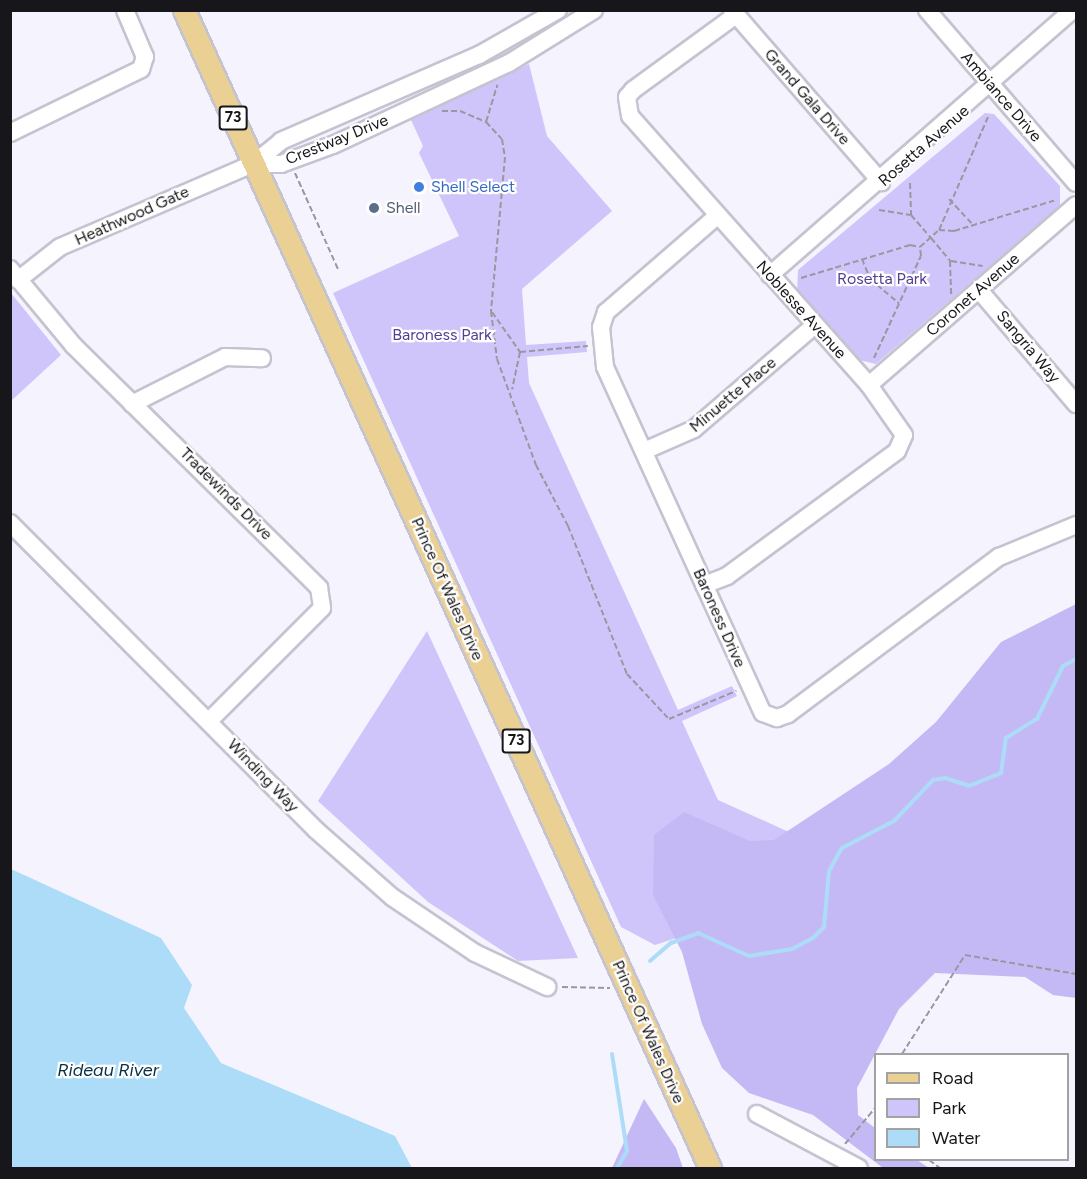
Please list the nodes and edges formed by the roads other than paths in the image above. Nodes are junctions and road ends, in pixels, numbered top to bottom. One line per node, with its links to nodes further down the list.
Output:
1 (125, 10): 11 (street)
2 (184, 10): 12 (main road, Prince Of Wales Drive / 73)
3 (558, 10): 9 (street, Crestway Drive)
4 (594, 10): 10 (street, Crestway Drive)
5 (927, 10): 8 (street, Ambiance Drive)
6 (1072, 10): 8 (street, Rosetta Avenue)
7 (734, 13): 13 (street, Grand Gala Drive); 16 (street, Noblesse Avenue)
8 (991, 86): 13 (street, Rosetta Avenue); 14 (street, Ambiance Drive)
9 (382, 97): 10 (street); 12 (street, Crestway Drive)
10 (391, 118): 12 (street, Crestway Drive)
11 (10, 133)
12 (252, 164): 17 (street, Heathwood Gate); 32 (main road, Prince Of Wales Drive / 73)
13 (881, 183): 18 (street, Rosetta Avenue)
14 (1077, 183)
15 (1077, 205): 19 (street, Coronet Avenue)
16 (717, 216): 18 (street, Noblesse Avenue); 25 (street, Baroness Drive)
17 (14, 275): 23 (street, Tradewinds Drive)
18 (770, 275): 20 (street, Noblesse Avenue)
19 (979, 290): 22 (street, Coronet Avenue); 24 (street, Sangria Way)
20 (815, 325): 22 (street, Noblesse Avenue); 25 (street, Minuette Place)
21 (262, 358): 23 (street)
22 (869, 385): 28 (street, Noblesse Avenue)
23 (132, 404): 29 (street, Tradewinds Drive)
24 (1077, 404)
25 (644, 452): 28 (street, Baroness Drive)
26 (10, 523): 29 (street, Winding Way)
27 (1077, 525): 28 (street, Baroness Drive)
28 (704, 585)
29 (209, 721): 30 (street, Winding Way)
30 (547, 987)
31 (757, 1114): 33 (street)
32 (710, 1168)
33 (859, 1168)

